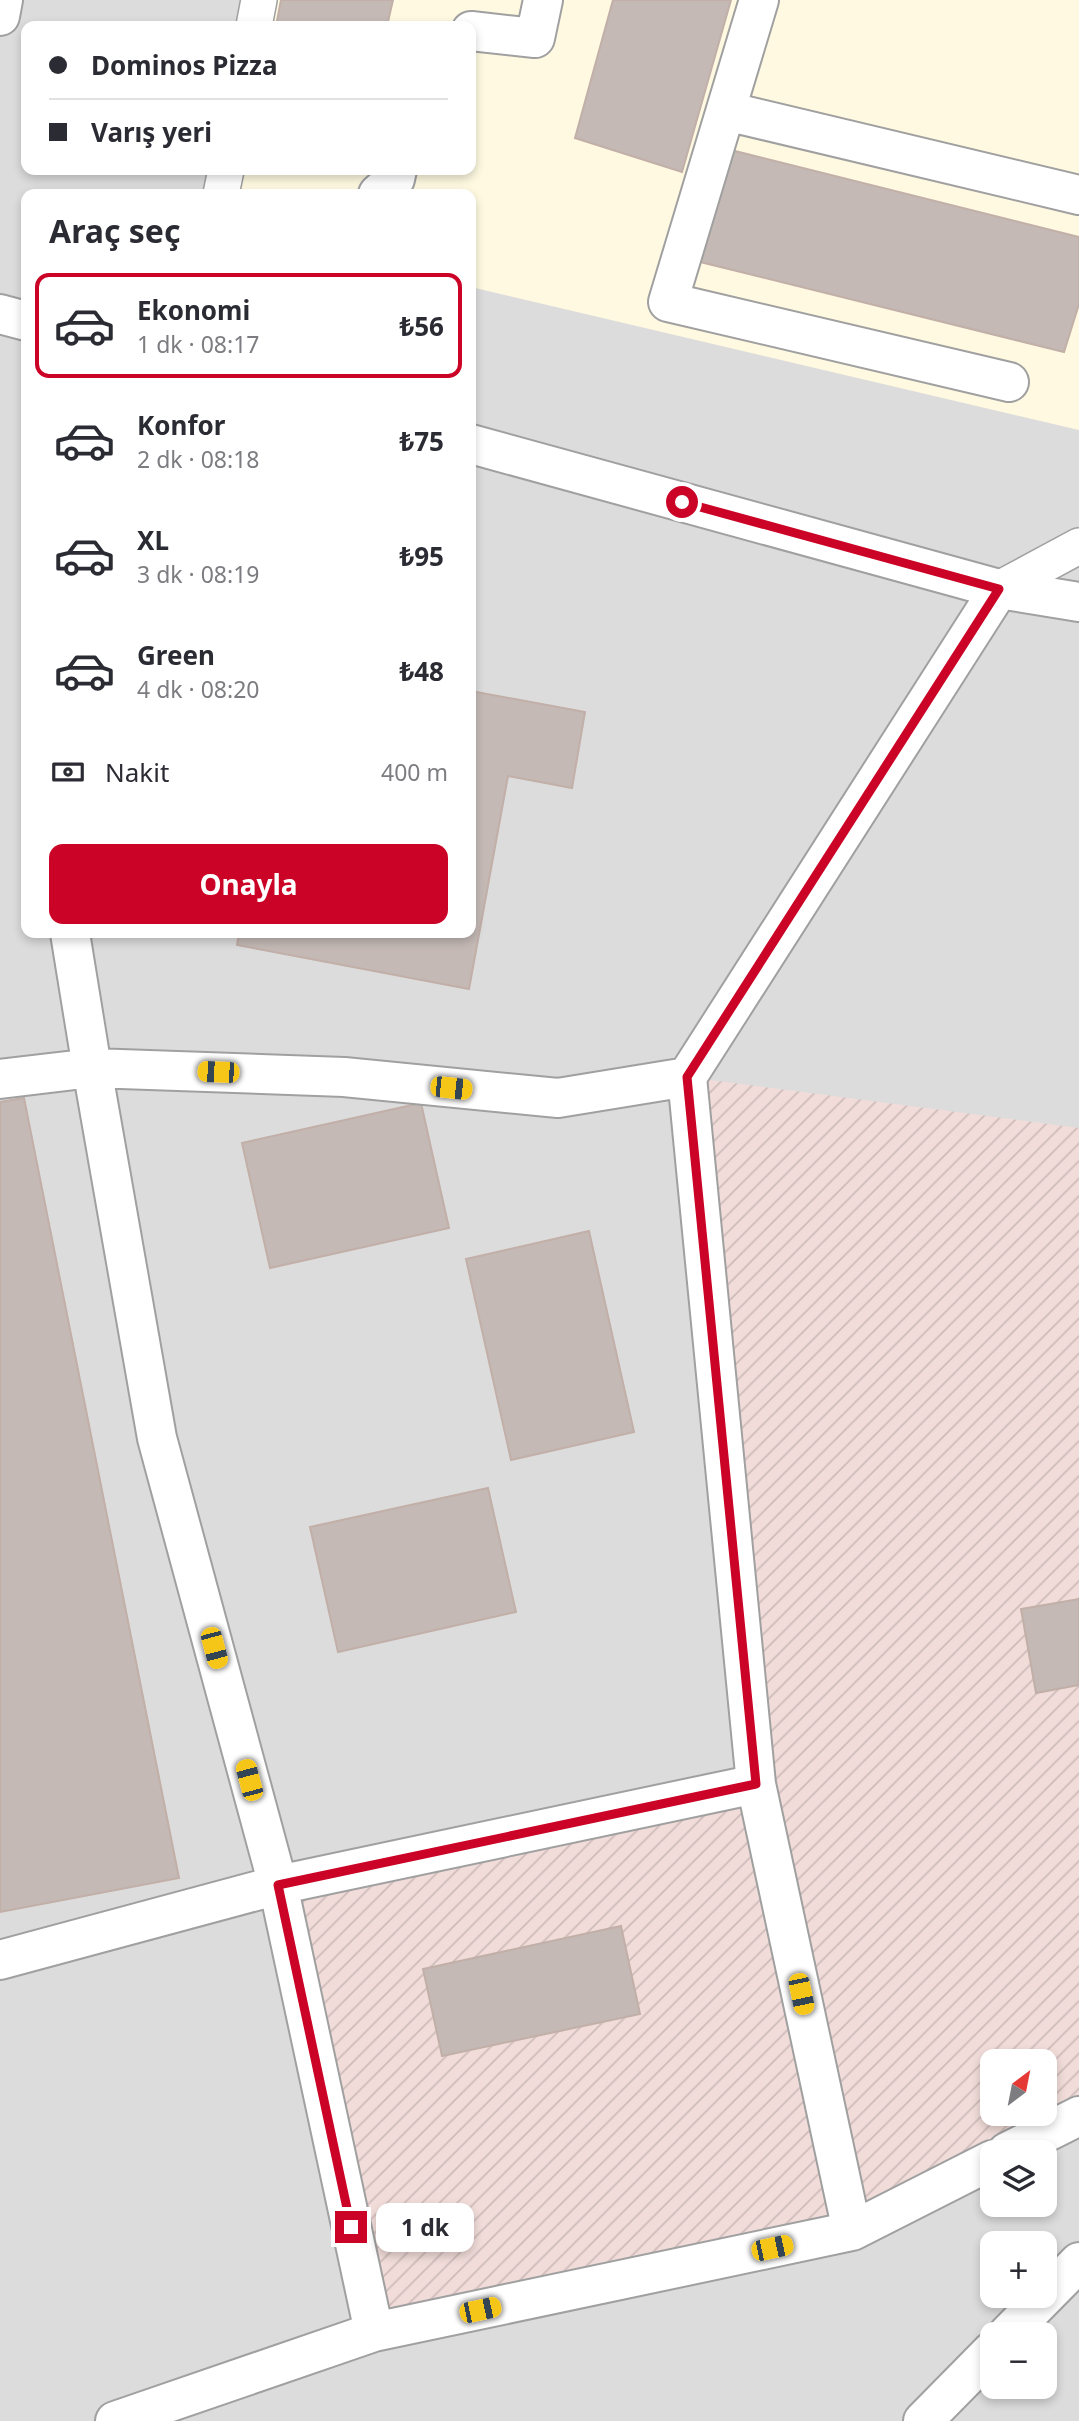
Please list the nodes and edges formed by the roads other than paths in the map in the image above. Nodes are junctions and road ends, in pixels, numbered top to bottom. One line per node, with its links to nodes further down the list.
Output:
1 (3, 0): 5 (street)
2 (259, 0): 6 (street)
3 (543, 0): 7 (street)
4 (759, 0): 8 (street)
5 (0, 16)
6 (255, 21)
7 (476, 32)
8 (726, 111): 11 (street); 14 (street)
9 (396, 175): 10 (street)
10 (384, 189)
11 (1079, 195)
12 (0, 314): 13 (street)
13 (21, 320)
14 (1009, 382)
15 (476, 445): 17 (street)
16 (1079, 546): 17 (street)
17 (999, 589): 18 (street); 21 (street)
18 (1079, 603)
19 (71, 938): 20 (street)
20 (92, 1068): 21 (street); 22 (street); 24 (street)
21 (687, 1077): 23 (street)
22 (0, 1079)
23 (756, 1784): 24 (street); 29 (street)
24 (278, 1885): 25 (street); 32 (street)
25 (0, 1960)
26 (1079, 2116): 27 (street)
27 (1031, 2140)
28 (980, 2166): 29 (street)
29 (852, 2231): 32 (street)
30 (1079, 2262): 31 (street)
31 (1020, 2322)
32 (374, 2332): 34 (street)
33 (980, 2363): 35 (street)
34 (115, 2421)
35 (923, 2421)

